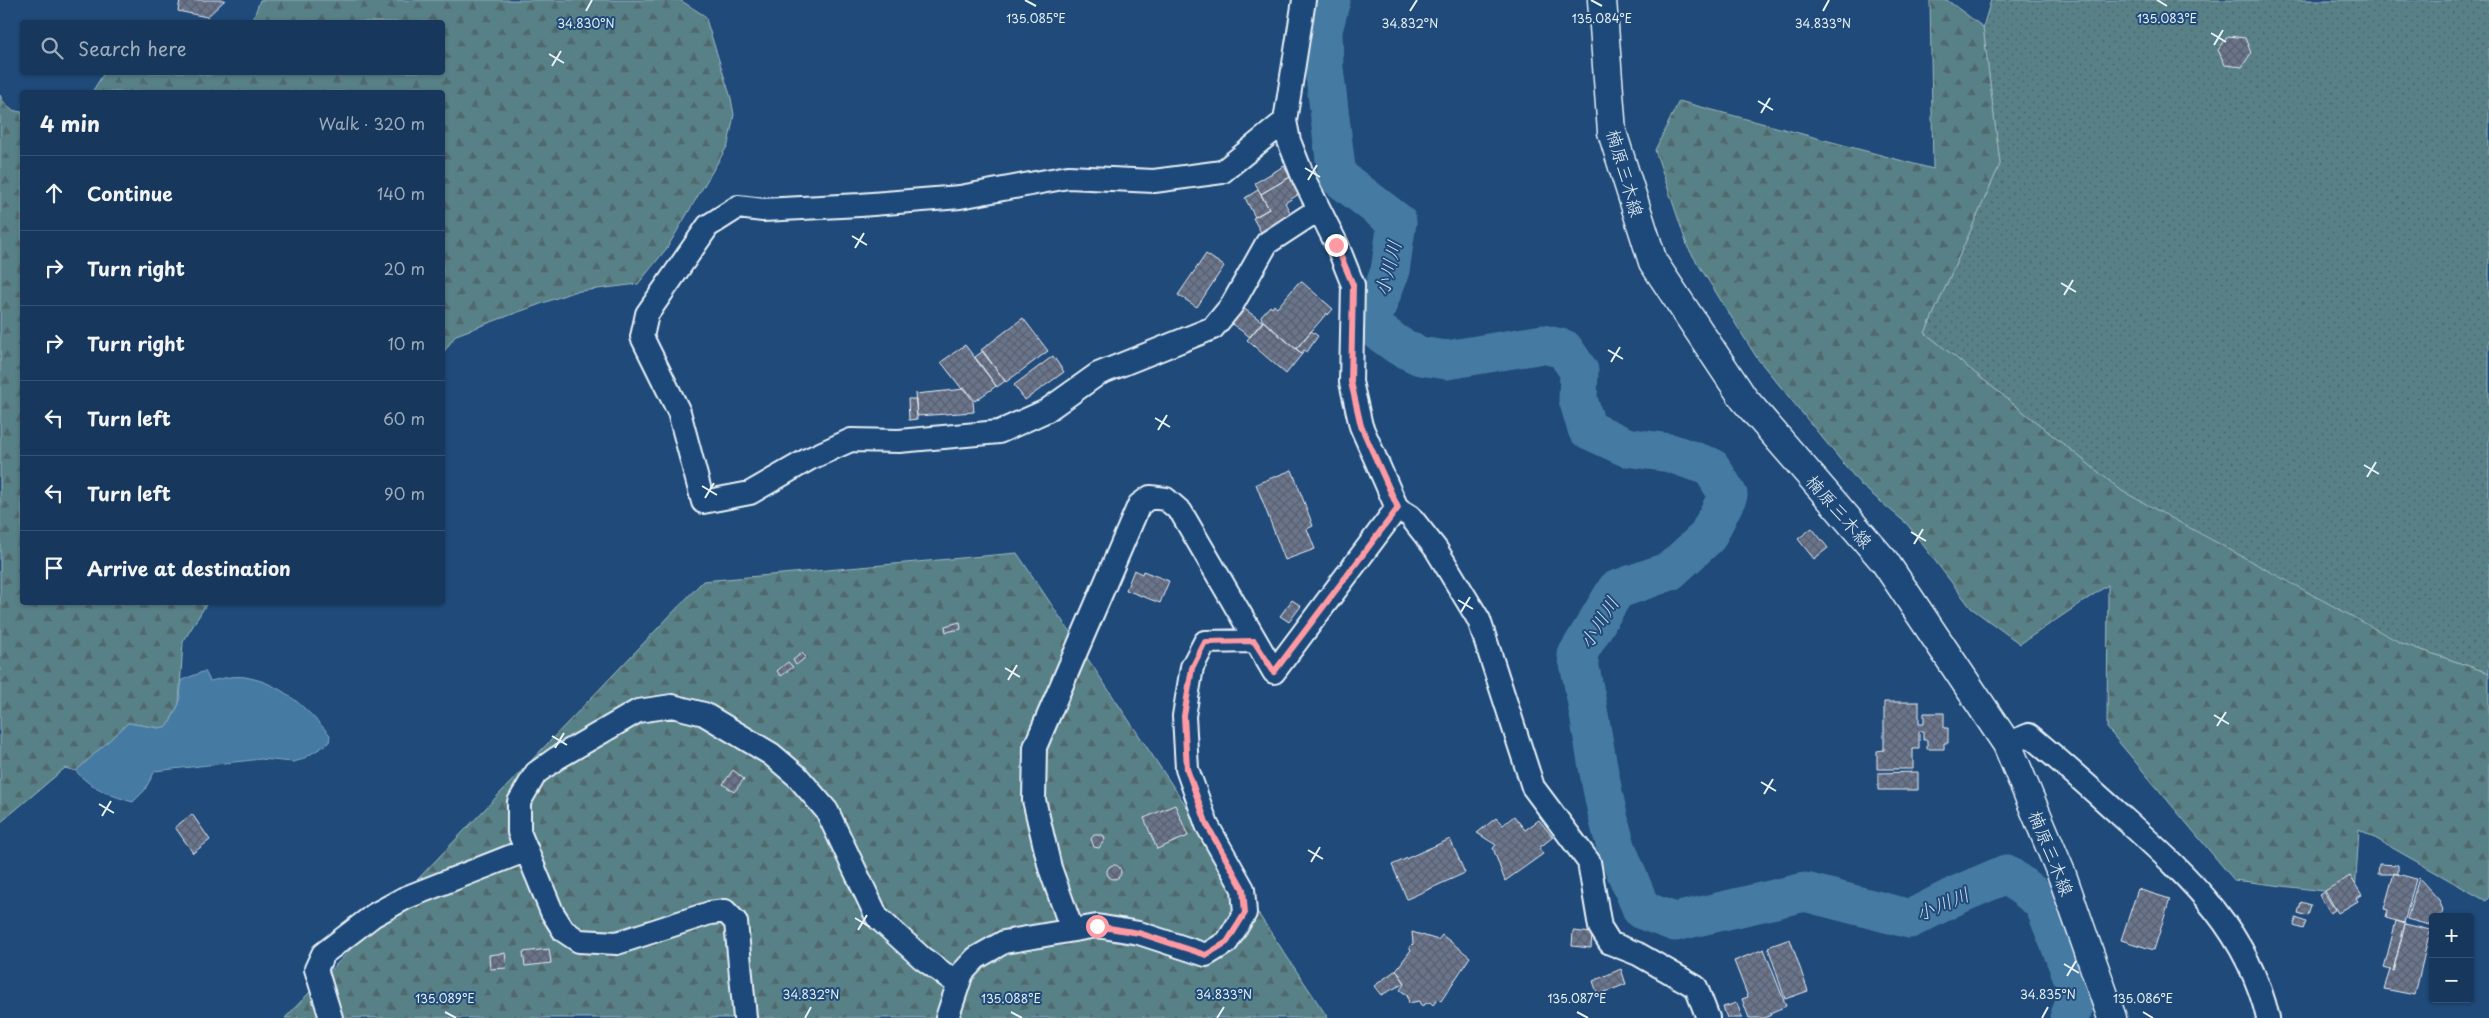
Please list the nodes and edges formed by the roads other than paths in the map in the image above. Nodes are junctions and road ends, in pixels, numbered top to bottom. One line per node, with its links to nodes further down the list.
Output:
1 (1304, 0): 3 (street)
2 (1602, 0): 7 (main road, 楠原三木線)
3 (1285, 121): 4 (street); 4 (street)
4 (1319, 209): 5 (street)
5 (1398, 508): 6 (street); 14 (street)
6 (1254, 641): 9 (street); 9 (street)
7 (2007, 744): 15 (main road, 楠原三木線); 16 (street)
8 (527, 850): 10 (street); 11 (street); 12 (street)
9 (1072, 930): 10 (street)
10 (958, 984): 13 (street)
11 (331, 1018)
12 (745, 1018)
13 (947, 1018)
14 (1708, 1018)
15 (2112, 1018)
16 (2268, 1018)

